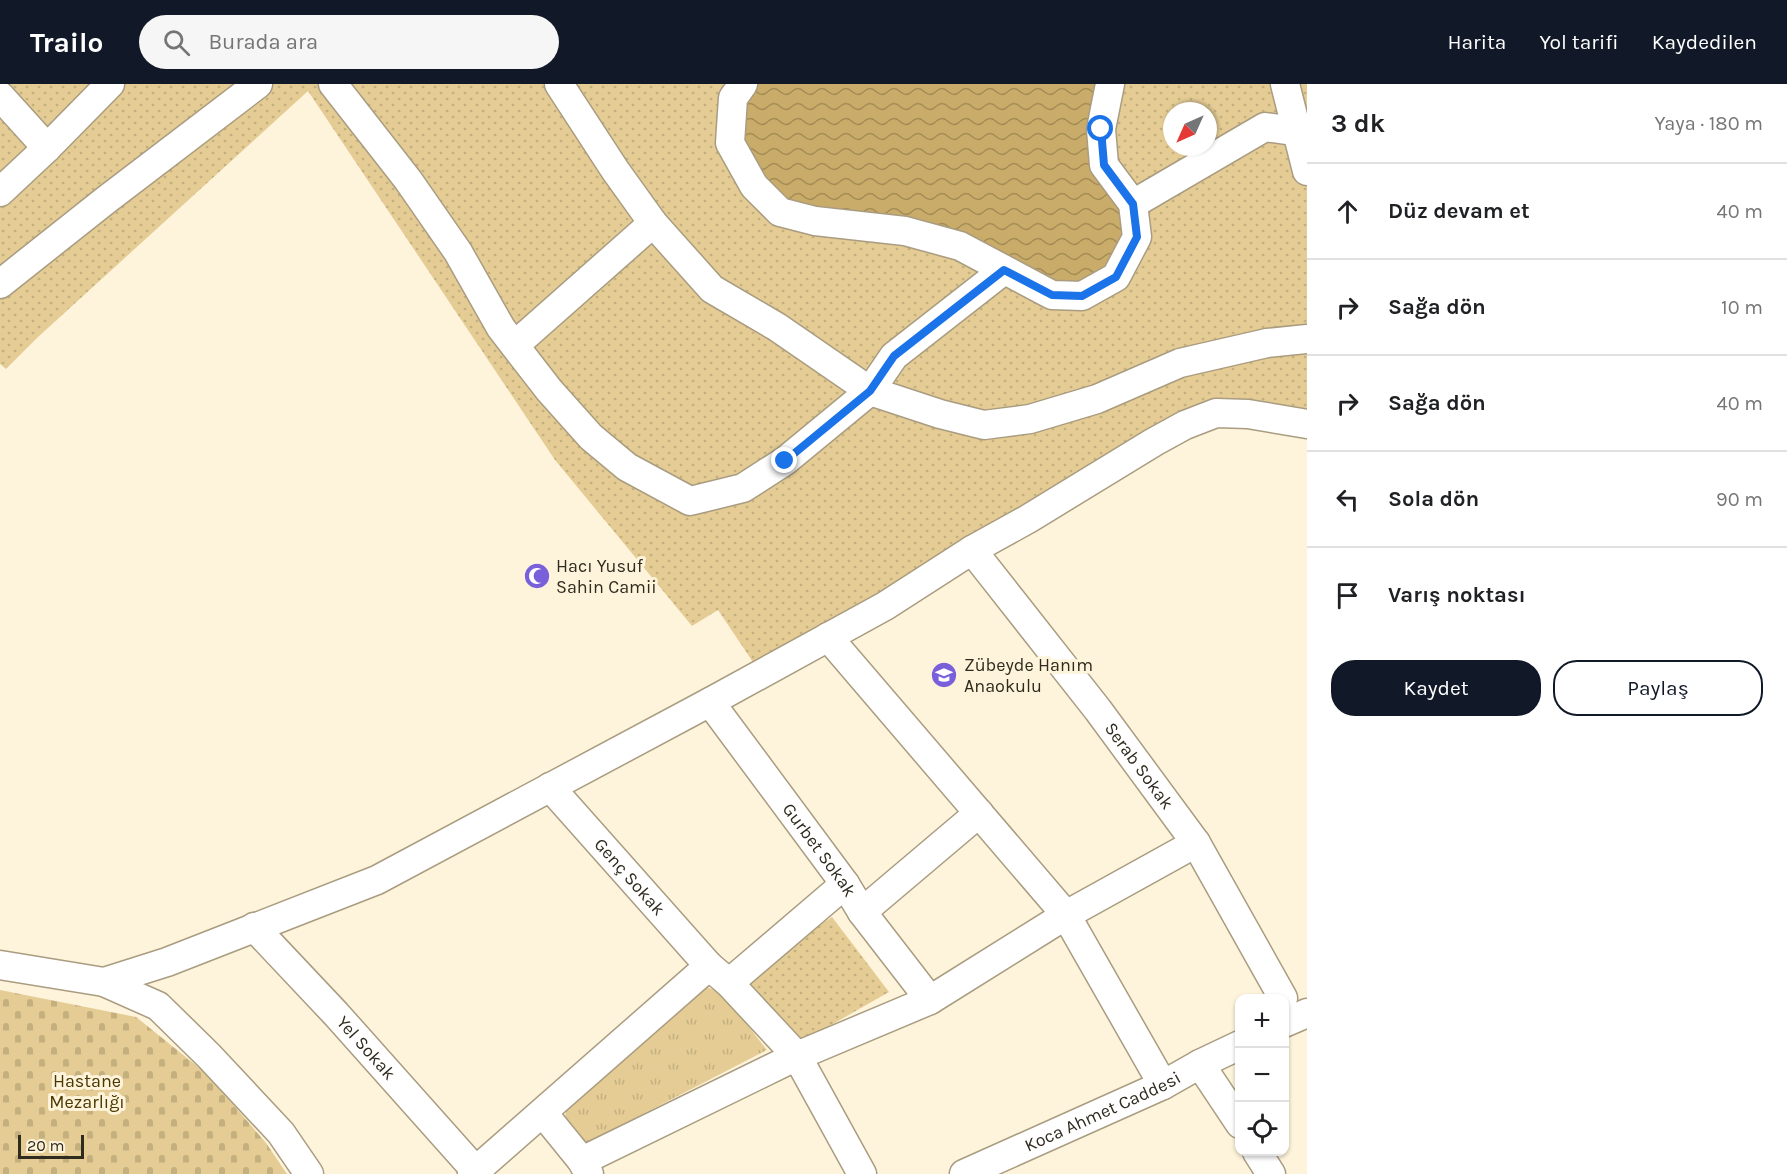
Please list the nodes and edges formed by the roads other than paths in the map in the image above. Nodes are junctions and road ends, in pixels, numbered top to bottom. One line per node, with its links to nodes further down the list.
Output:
1 (110, 84): 10 (street)
2 (257, 84): 16 (street)
3 (333, 84): 18 (street)
4 (559, 84): 14 (street)
5 (743, 84): 15 (street)
6 (1110, 84): 13 (street)
7 (1285, 84): 9 (street)
8 (0, 96): 10 (street)
9 (1304, 128): 11 (street); 13 (street)
10 (47, 148): 12 (street)
11 (1307, 171)
12 (0, 192)
13 (1133, 204): 15 (street)
14 (653, 223): 18 (street); 19 (street)
15 (1004, 270): 19 (street)
16 (0, 284)
17 (1307, 339): 19 (street)
18 (515, 345): 19 (street)
19 (870, 391)
20 (1307, 424): 21 (street)
21 (972, 550): 22 (street); 26 (street, Serab Sokak)
22 (828, 637): 23 (street); 25 (street)
23 (710, 702): 24 (street); 27 (street, Gurbet Sokak)
24 (550, 787): 30 (street); 32 (street, Genç Sokak)
25 (979, 813): 28 (street); 29 (street)
26 (1196, 843): 29 (street); 35 (street, Serab Sokak)
27 (845, 884): 28 (street, Gurbet Sokak); 32 (street)
28 (862, 912): 34 (street, Gurbet Sokak)
29 (1066, 915): 34 (street); 39 (street)
30 (254, 927): 33 (street); 44 (street, Yel Sokak)
31 (0, 964): 33 (street)
32 (719, 974): 37 (street, Genç Sokak); 40 (street)
33 (104, 982): 45 (street)
34 (930, 1000): 37 (street)
35 (1291, 1011)
36 (1235, 1047): 38 (street, Koca Ahmet Caddesi)
37 (797, 1056): 43 (street); 46 (street, Genç Sokak)
38 (1200, 1064): 39 (street, Koca Ahmet Caddesi); 41 (street)
39 (1163, 1085): 47 (street, Koca Ahmet Caddesi)
40 (543, 1113): 43 (street); 44 (street)
41 (1235, 1118)
42 (1260, 1156): 48 (street)
43 (586, 1167)
44 (474, 1173)
45 (309, 1174)
46 (862, 1174)
47 (964, 1174)
48 (1271, 1174)

